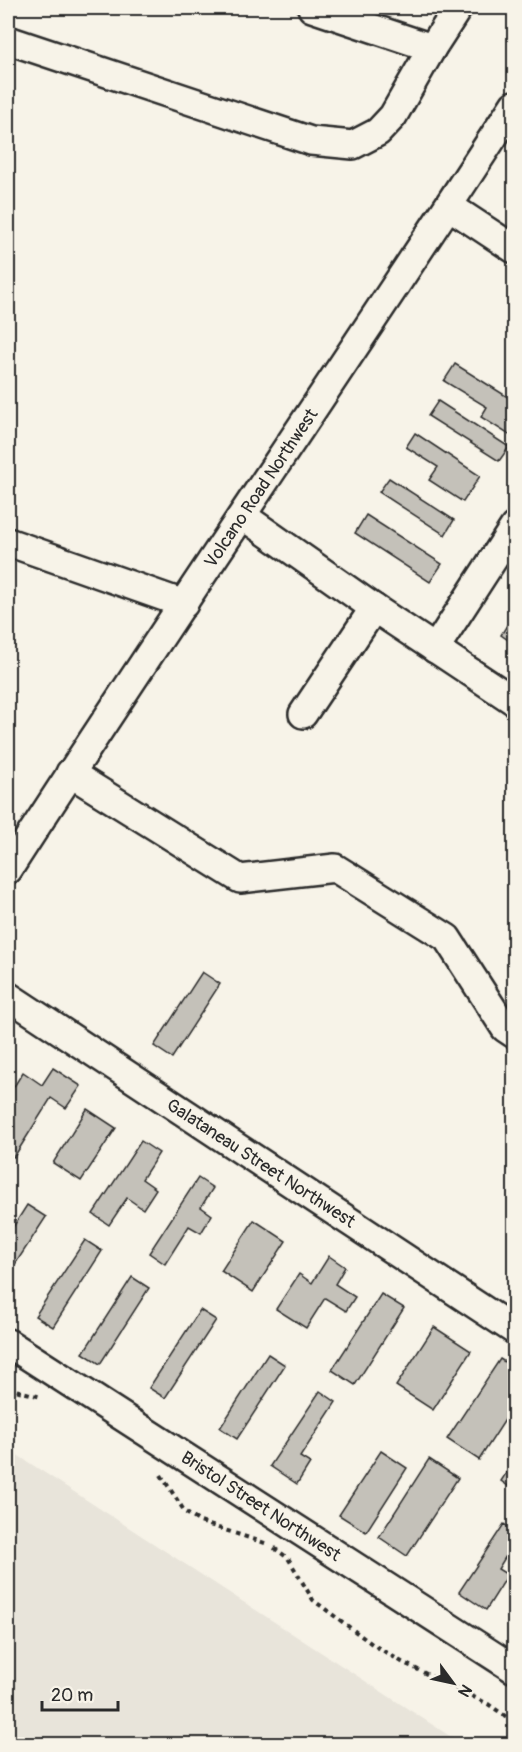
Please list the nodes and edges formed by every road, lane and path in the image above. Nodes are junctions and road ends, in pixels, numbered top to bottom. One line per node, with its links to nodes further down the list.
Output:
1 (312, 8): 4 (street)
2 (458, 8): 4 (street)
3 (8, 40): 4 (street)
4 (432, 48)
5 (514, 105): 6 (street, Volcano Road Northwest)
6 (449, 206): 7 (street); 8 (street, Volcano Road Northwest)
7 (514, 249)
8 (243, 516): 11 (street, Volcano Road Northwest); 12 (street)
9 (514, 527): 13 (street)
10 (8, 542): 11 (street)
11 (183, 604): 16 (street, Volcano Road Northwest)
12 (374, 608): 13 (street); 15 (street)
13 (435, 648): 14 (street)
14 (514, 701)
15 (303, 714)
16 (70, 773): 17 (street, Volcano Road Northwest); 19 (street)
17 (8, 870)
18 (8, 996): 20 (street, Galataneau Street Northwest)
19 (514, 1034)
20 (514, 1330)
21 (8, 1342): 25 (street, Bristol Street Northwest)
22 (8, 1388): 23 (path)
23 (43, 1397)
24 (158, 1468): 26 (path)
25 (514, 1669)
26 (514, 1722)

